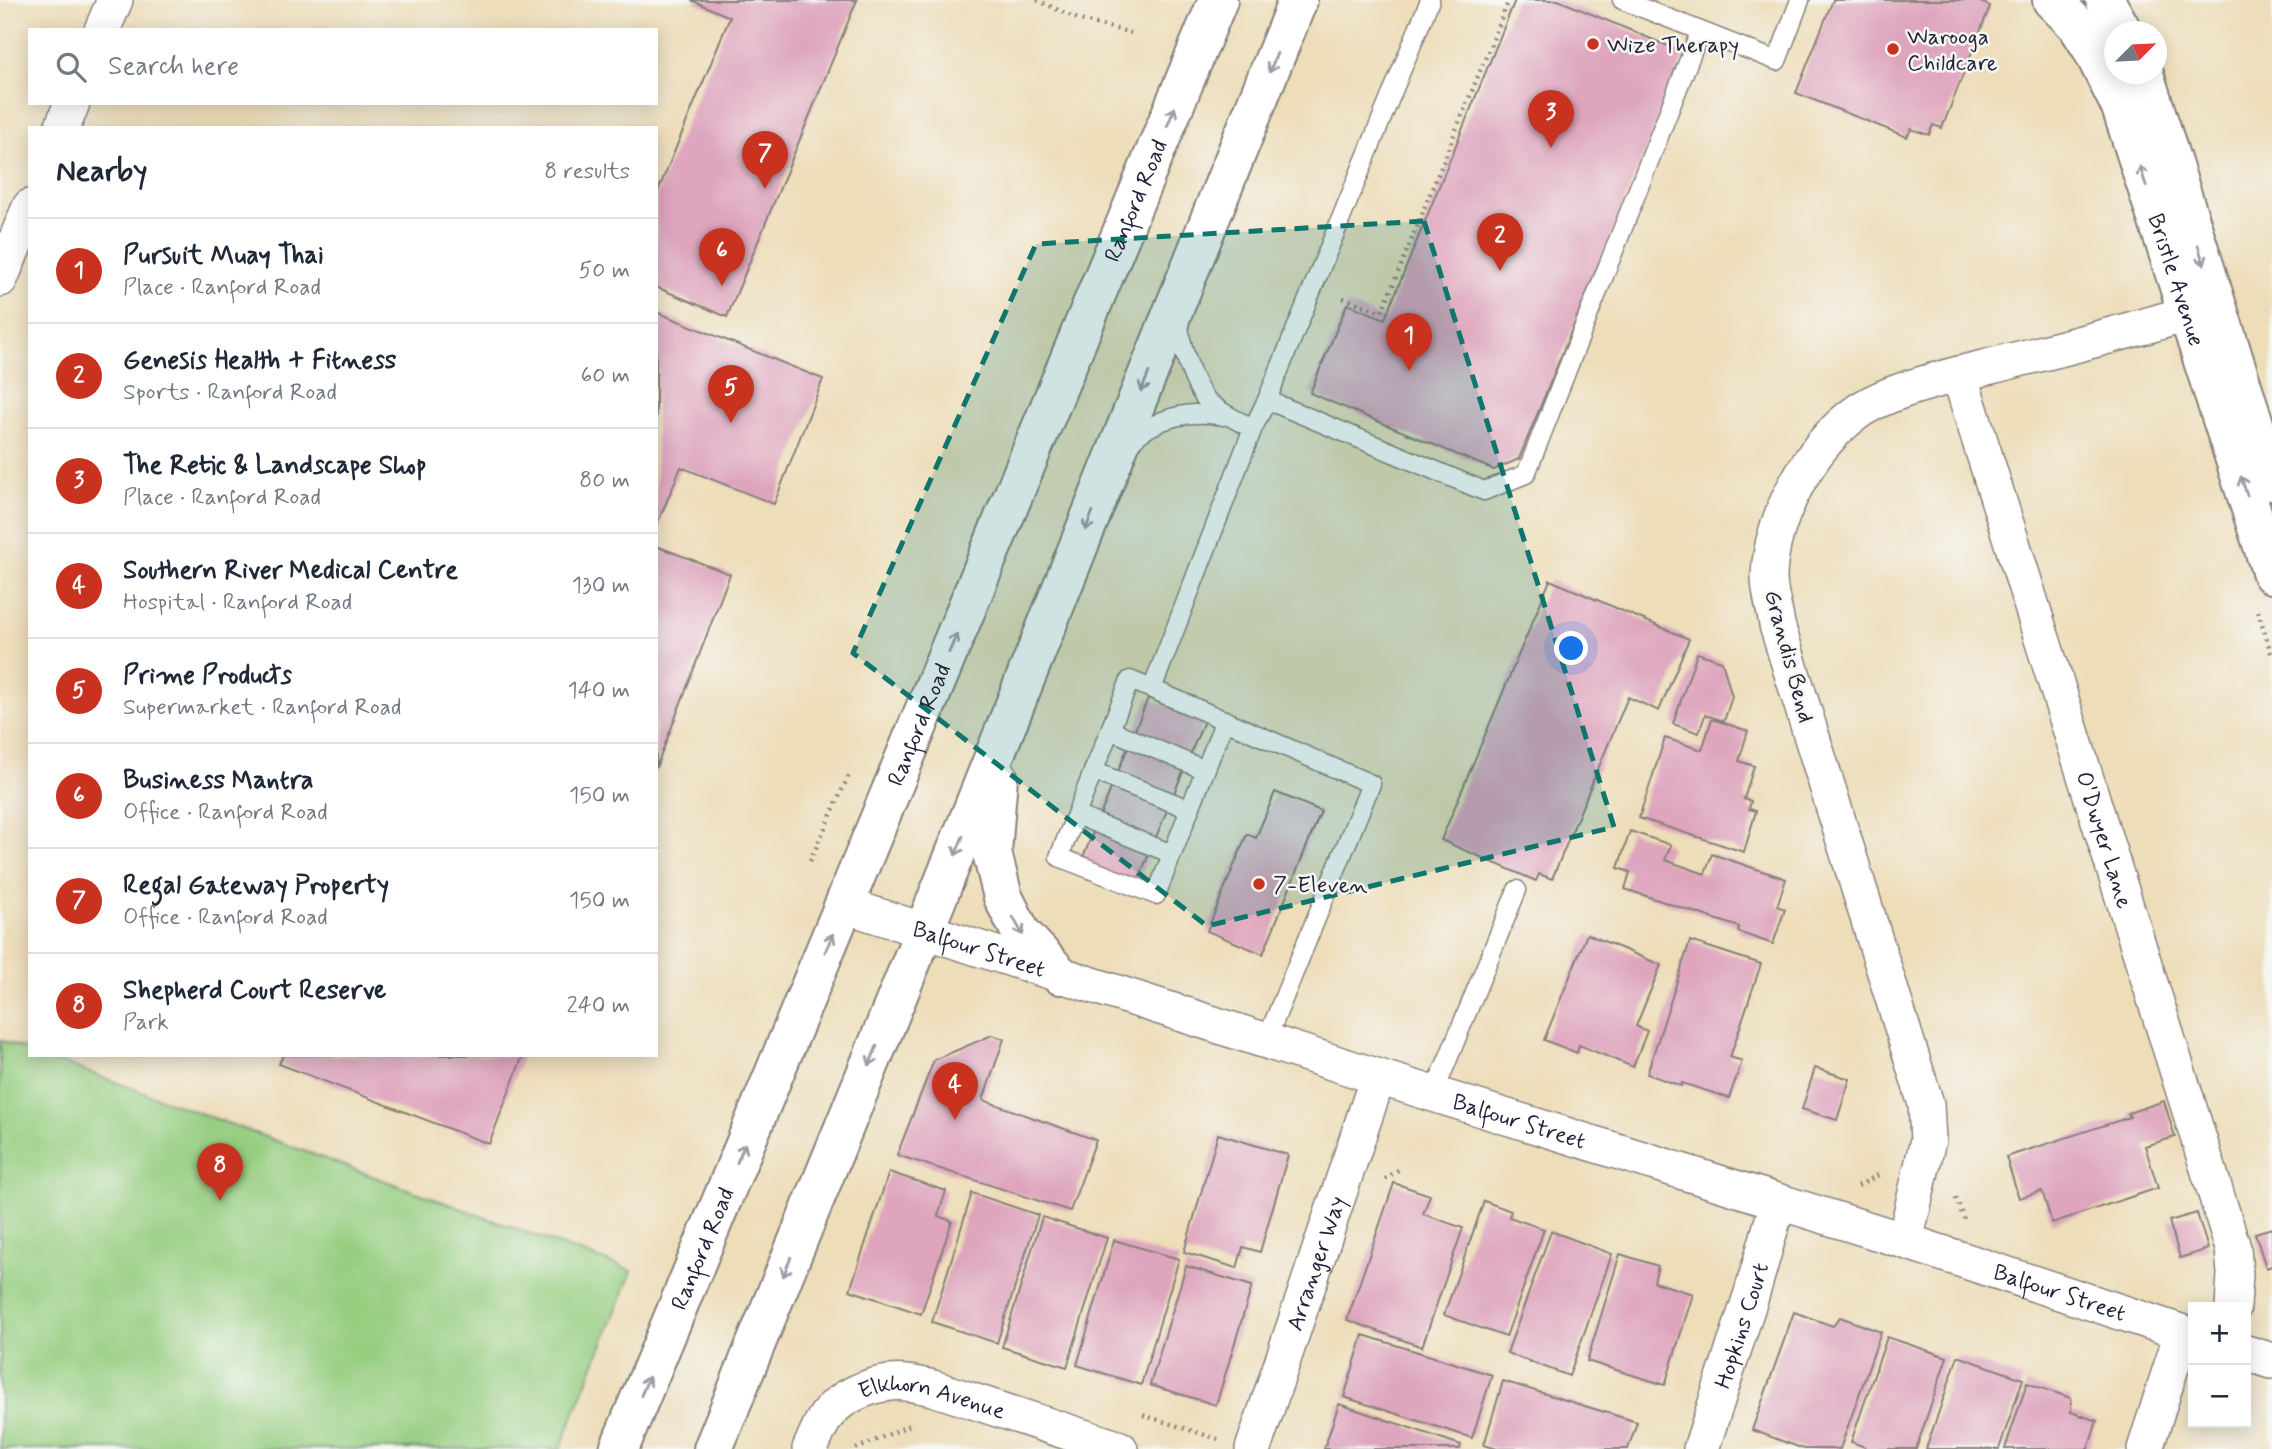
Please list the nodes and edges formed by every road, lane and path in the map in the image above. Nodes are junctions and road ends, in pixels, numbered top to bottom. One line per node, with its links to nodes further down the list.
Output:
1 (115, 0): 11 (street)
2 (1037, 0): 13 (path)
3 (1218, 0): 42 (main road, Ranford Road, one-way to 3)
4 (1298, 0): 19 (main road, one-way to 19)
5 (1430, 0): 23 (lane)
6 (1509, 0): 20 (path)
7 (1622, 0): 12 (lane)
8 (1800, 0): 12 (lane)
9 (2113, 9): 10 (street)
10 (2064, 13): 21 (main road, Bristle Avenue, one-way to 10)
11 (103, 28)
12 (1700, 32): 23 (lane)
13 (1136, 34)
14 (2147, 84): 21 (main road, Bristle Avenue, one-way to 21)
15 (71, 105): 16 (street)
16 (63, 126)
17 (28, 212): 18 (street)
18 (0, 279)
19 (1179, 296): 24 (lane); 26 (main road, one-way to 26)
20 (1338, 308)
21 (2203, 309): 22 (street, Grandis Bend); 27 (main road, Bristle Avenue); 28 (main road, Bristle Avenue, one-way to 21)
22 (1959, 374): 51 (street, Grandis Bend); 52 (street, O'Dwyer Lane)
23 (1267, 400): 25 (lane)
24 (1230, 417): 25 (lane); 26 (lane)
25 (1253, 428): 30 (lane)
26 (1114, 457): 33 (main road, one-way to 33)
27 (2272, 481)
28 (2264, 589): 29 (path)
29 (2272, 656)
30 (1152, 689): 31 (lane); 32 (lane)
31 (1225, 720): 34 (lane); 45 (lane)
32 (1110, 730): 34 (lane); 35 (lane)
33 (1001, 740): 43 (main road, one-way to 43); 44 (main road, one-way to 44)
34 (1205, 769): 37 (lane)
35 (1093, 771): 37 (lane); 38 (lane)
36 (849, 775): 40 (path)
37 (1189, 809): 39 (lane)
38 (1076, 815): 39 (lane); 39 (lane)
39 (1172, 854)
40 (810, 861)
41 (1517, 890): 47 (lane)
42 (845, 905): 43 (street, Balfour Street); 56 (main road, Ranford Road, one-way to 42)
43 (925, 931): 44 (street, Balfour Street); 57 (main road, one-way to 57)
44 (1060, 975): 45 (street, Balfour Street)
45 (1266, 1041): 46 (street, Balfour Street)
46 (1378, 1077): 47 (street, Balfour Street); 60 (street, Arranger Way)
47 (1434, 1093): 49 (street, Balfour Street)
48 (1955, 1194): 50 (path)
49 (1778, 1202): 51 (street, Balfour Street); 61 (street, Hopkins Court)
50 (1969, 1225)
51 (1905, 1241): 53 (street, Balfour Street)
52 (2233, 1302)
53 (2188, 1335): 62 (street)
54 (2251, 1355): 55 (street)
55 (2272, 1362)
56 (618, 1449)
57 (713, 1449)
58 (810, 1449): 59 (street, Elkhorn Avenue)
59 (1120, 1449)
60 (1253, 1449)
61 (1701, 1449)
62 (2145, 1449)

